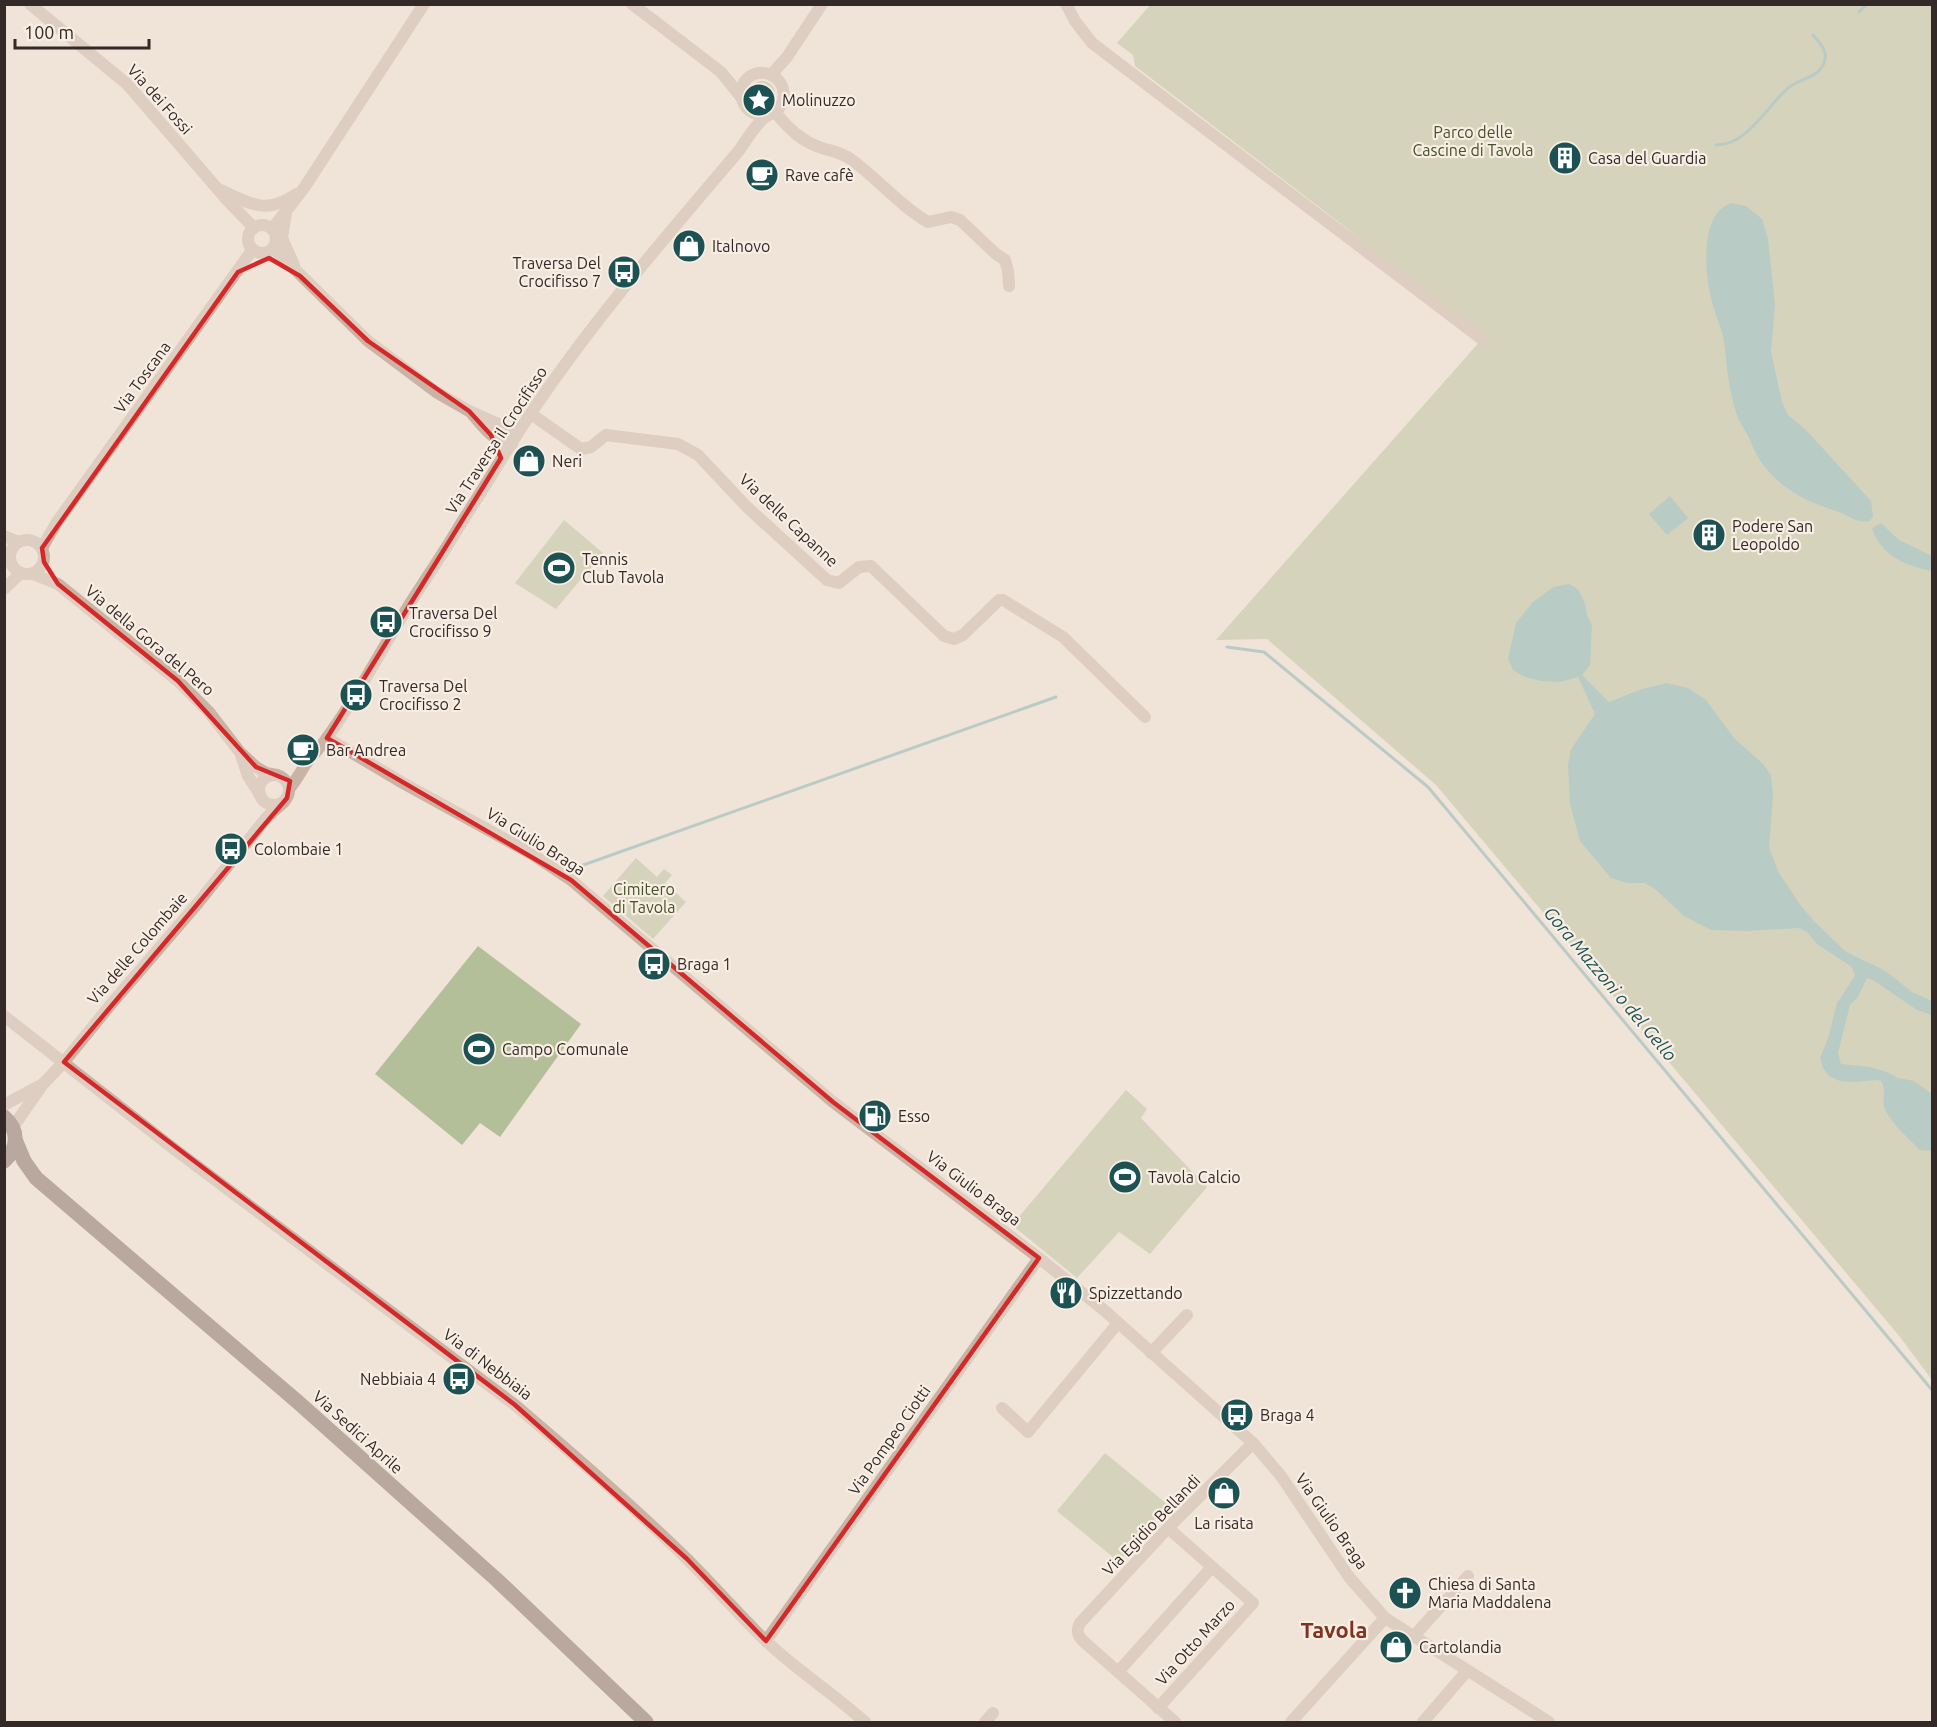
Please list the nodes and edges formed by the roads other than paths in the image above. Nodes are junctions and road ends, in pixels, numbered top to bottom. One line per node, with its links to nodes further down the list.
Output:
1 (30, 4): 15 (street, Via dei Fossi)
2 (424, 4): 16 (street)
3 (632, 4): 7 (street)
4 (822, 4): 6 (street, Via Traversa il Crocifisso)
5 (1066, 4): 25 (street)
6 (787, 57): 8 (street, Via Traversa il Crocifisso); 10 (street, Via Traversa il Crocifisso)
7 (721, 72): 9 (street); 11 (street)
8 (771, 75): 9 (street); 10 (street)
9 (751, 76): 11 (street)
10 (781, 84): 13 (street, Via Traversa il Crocifisso)
11 (741, 97): 12 (street)
12 (753, 114): 13 (street); 14 (street, Via Traversa il Crocifisso)
13 (771, 114): 14 (street, Via Traversa il Crocifisso); 24 (street)
14 (740, 149): 27 (street, Via Traversa il Crocifisso)
15 (216, 188): 16 (street); 18 (street, Via dei Fossi)
16 (304, 188): 17 (street)
17 (286, 212): 19 (street); 23 (street)
18 (254, 228): 19 (street); 21 (street)
19 (272, 229): 20 (street)
20 (273, 248): 21 (street); 23 (street)
21 (253, 249): 22 (street, Via Toscana)
22 (238, 272): 23 (street); 32 (street, Via Toscana)
23 (300, 276): 26 (street)
24 (1009, 286)
25 (1484, 340)
26 (469, 411): 28 (street); 29 (street)
27 (529, 416): 28 (street); 30 (street, Via Traversa il Crocifisso); 41 (street, Via delle Capanne)
28 (496, 423): 30 (street)
29 (491, 435): 30 (street); 31 (street)
30 (512, 444): 31 (street, Via Traversa il Crocifisso)
31 (501, 458): 42 (street, Via Traversa il Crocifisso)
32 (57, 522): 34 (street, Via Toscana); 35 (street, Via Toscana)
33 (4, 536): 35 (street)
34 (42, 548): 35 (street); 36 (street)
35 (15, 549): 37 (street); 38 (street)
36 (44, 562): 37 (street); 39 (street, Via della Gora del Pero)
37 (27, 574): 39 (street, Via della Gora del Pero); 40 (street)
38 (4, 580)
39 (58, 584): 43 (street, Via della Gora del Pero)
40 (4, 589)
41 (1145, 717)
42 (327, 738): 44 (street, Via Traversa il Crocifisso); 59 (street, Via Giulio Braga)
43 (239, 751): 45 (street, Via della Gora del Pero); 47 (street, Via della Gora del Pero)
44 (304, 767): 45 (street, Via Traversa il Crocifisso); 46 (street, Via Traversa il Crocifisso)
45 (280, 776): 46 (street); 47 (street)
46 (289, 789): 48 (street)
47 (260, 795): 48 (street); 49 (street, Via delle Colombaie)
48 (284, 802): 49 (street, Via delle Colombaie)
49 (255, 833): 51 (street, Via delle Colombaie)
50 (4, 1016): 51 (street, Via di Nebbiaia)
51 (64, 1062): 52 (street, Via delle Colombaie); 70 (street, Via di Nebbiaia)
52 (43, 1084): 53 (street, Via delle Colombaie); 54 (street, Via delle Colombaie)
53 (4, 1105)
54 (9, 1122): 55 (main road)
55 (16, 1142): 56 (main road); 58 (main road)
56 (4, 1161)
57 (4, 1165): 58 (main road)
58 (36, 1178): 74 (main road, Via Sedici Aprile)
59 (1039, 1258): 61 (street, Via Giulio Braga); 70 (street, Via Pompeo Ciotti)
60 (1187, 1315): 62 (street)
61 (1118, 1323): 62 (street, Via Giulio Braga); 63 (street)
62 (1151, 1353): 64 (street, Via Giulio Braga)
63 (1002, 1408)
64 (1253, 1443): 65 (street, Via Egidio Bellandi); 68 (street, Via Giulio Braga)
65 (1168, 1528): 66 (street, Via Otto Marzo); 72 (street, Via Egidio Bellandi)
66 (1212, 1567): 72 (street); 73 (street, Via Otto Marzo)
67 (1468, 1576): 69 (street)
68 (1385, 1618): 69 (street, Via Giulio Braga); 77 (street)
69 (1414, 1636): 71 (street, Via Giulio Braga)
70 (766, 1641): 75 (street, Via di Nebbiaia)
71 (1467, 1671): 78 (street); 79 (street, Via Giulio Braga)
72 (1118, 1672): 73 (street)
73 (1158, 1708): 76 (street)
74 (646, 1722)
75 (865, 1722)
76 (1175, 1722)
77 (1291, 1722)
78 (1423, 1722)
79 (1549, 1722)

